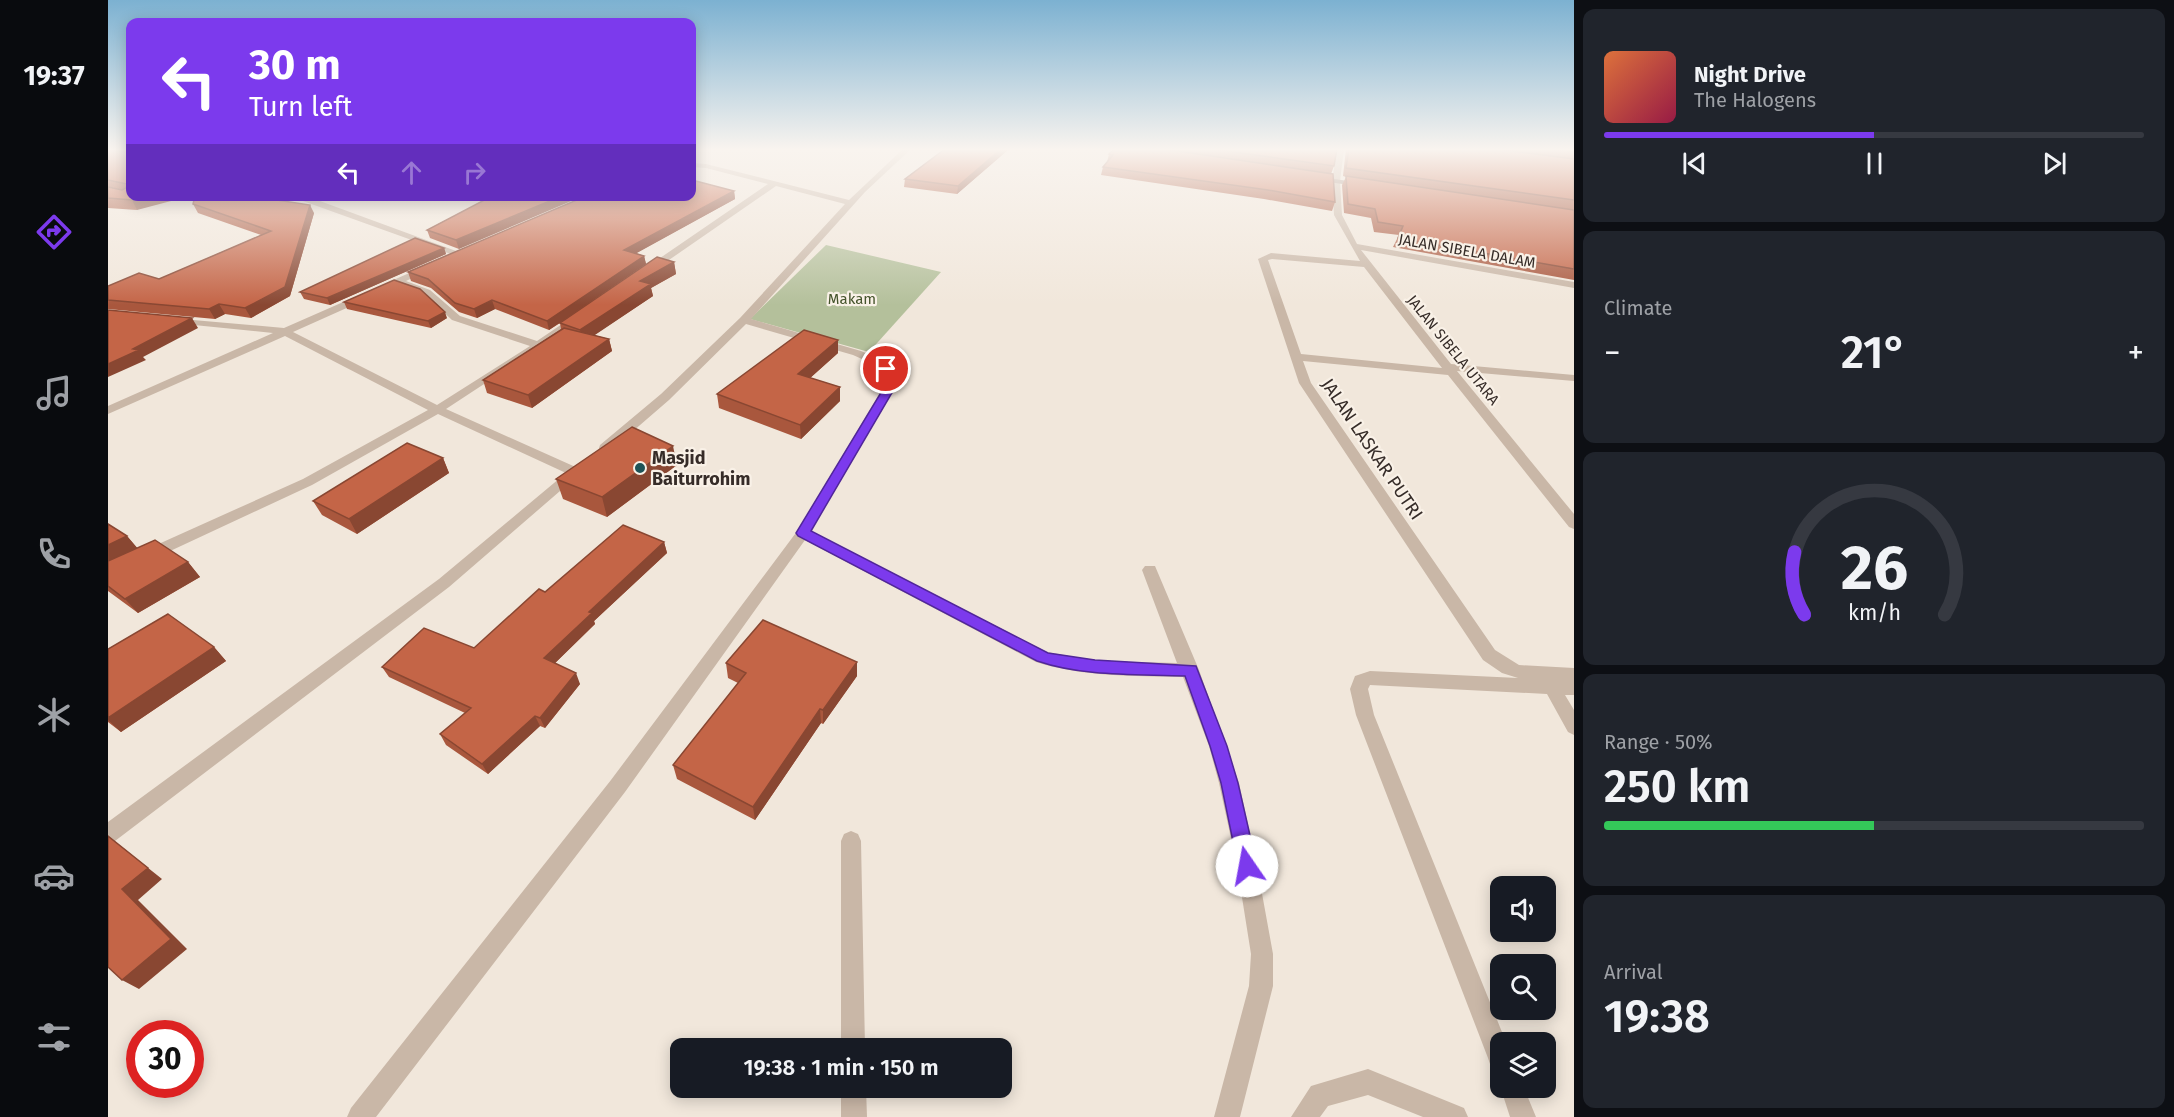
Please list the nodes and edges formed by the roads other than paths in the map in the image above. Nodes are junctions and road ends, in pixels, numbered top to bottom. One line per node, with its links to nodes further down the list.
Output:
1 (312, 201): 8 (street)
2 (749, 201): 12 (street)
3 (845, 201): 5 (street)
4 (1337, 201): 6 (street, JALAN SIBELA UTARA)
5 (852, 203): 17 (street)
6 (1354, 246): 11 (street, JALAN SIBELA UTARA); 14 (street, JALAN SIBELA DALAM)
7 (473, 250): 8 (street)
8 (462, 255): 9 (street)
9 (451, 259)
10 (440, 264): 13 (street)
11 (1367, 264): 20 (street, JALAN LASKAR PUTRI); 21 (street, JALAN SIBELA UTARA)
12 (640, 276)
13 (396, 281): 18 (street); 19 (street)
14 (1574, 285)
15 (591, 308): 19 (street)
16 (167, 319): 18 (street)
17 (744, 320): 25 (street); 27 (street)
18 (284, 331): 23 (street); 24 (street)
19 (538, 345): 23 (street)
20 (1297, 357): 21 (street); 31 (street, JALAN LASKAR PUTRI)
21 (1450, 370): 22 (street); 26 (street, JALAN SIBELA UTARA)
22 (1574, 378)
23 (436, 409): 25 (street); 28 (street)
24 (108, 410)
25 (584, 465): 35 (street)
26 (1574, 524)
27 (803, 533): 30 (street); 41 (street)
28 (136, 561)
29 (1150, 570): 30 (street)
30 (1190, 670): 43 (street)
31 (1574, 675)
32 (1552, 687): 33 (street); 34 (street); 37 (street)
33 (1574, 688)
34 (1574, 727)
35 (108, 834)
36 (851, 842): 38 (street)
37 (1490, 1033)
38 (853, 1038)
39 (854, 1098): 42 (street)
40 (1516, 1098): 46 (street)
41 (360, 1117)
42 (854, 1117)
43 (1227, 1117)
44 (1304, 1117): 45 (street)
45 (1455, 1117)
46 (1523, 1117)

